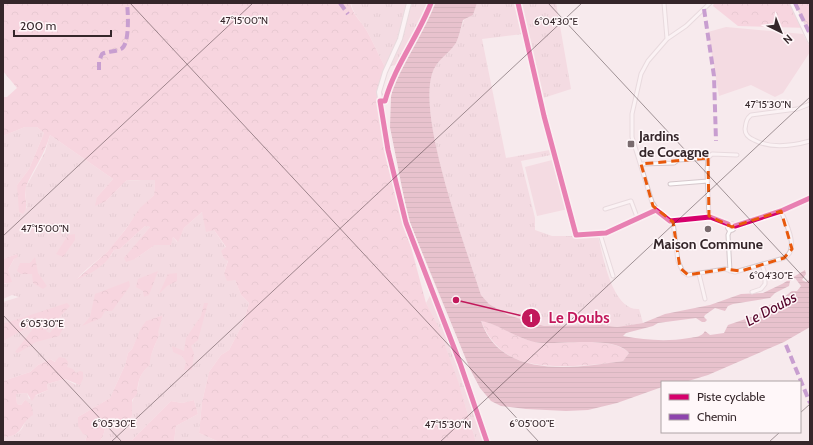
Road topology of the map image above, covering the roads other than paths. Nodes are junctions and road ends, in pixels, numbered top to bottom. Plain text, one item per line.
1 (409, 3) edge
2 (664, 3) edge
3 (710, 3) edge
4 (792, 3) edge
5 (667, 39) junction
6 (810, 41) edge
7 (810, 104) edge
8 (810, 141) edge
9 (738, 155) dead end
10 (708, 158) junction
11 (641, 164) junction
12 (708, 181) junction
13 (670, 184) dead end
14 (810, 198) edge
15 (605, 209) dead end
16 (656, 210) junction
17 (781, 211) junction
18 (637, 217) junction
19 (709, 217) junction
20 (673, 222) junction
21 (728, 224) junction
22 (734, 226) junction
23 (730, 230) junction
24 (600, 234) junction
25 (576, 235) dead end
26 (762, 265) junction
27 (730, 272) junction
28 (699, 274) junction
29 (613, 276) dead end
30 (752, 292) dead end
31 (705, 299) dead end
32 (487, 442) edge

1 - 32 street
2 - 5 street
3 - 5 street
4 - 6 street
5 - 11 street
7 - 8 street
9 - 10 street
10 - 11 street
10 - 12 street
11 - 16 street
12 - 13 street
12 - 19 street
14 - 17 street
15 - 18 street
16 - 18 street
16 - 20 street
17 - 22 street
17 - 26 street
18 - 24 street
19 - 20 street
19 - 21 street
20 - 28 street
21 - 22 street
21 - 23 street
22 - 23 street
23 - 27 street
24 - 25 street
24 - 29 street
26 - 27 street
26 - 30 street
27 - 28 street
28 - 31 street

